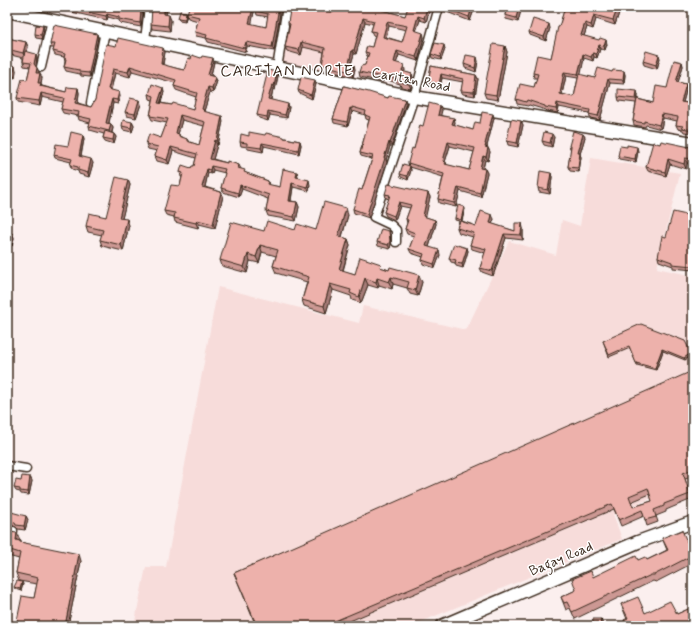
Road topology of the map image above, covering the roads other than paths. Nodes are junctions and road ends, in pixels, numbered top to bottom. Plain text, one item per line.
1 (149, 7) edge
2 (287, 7) edge
3 (439, 7) edge
4 (7, 11) edge
5 (52, 20) junction
6 (105, 31) junction
7 (145, 40) junction
8 (41, 67) dead end
9 (277, 68) junction
10 (414, 97) junction
11 (91, 103) edge
12 (693, 143) edge
13 (396, 242) dead end
14 (7, 466) edge
15 (26, 469) dead end
16 (693, 522) edge
17 (442, 626) edge

1 - 7 street
2 - 9 street
3 - 10 street
4 - 5 main road, Caritan Road
5 - 6 main road, Caritan Road
5 - 8 street
6 - 7 main road, Caritan Road
6 - 11 street
7 - 9 main road, Caritan Road
9 - 10 main road, Caritan Road
10 - 12 main road, Caritan Road
10 - 13 street
14 - 15 street
16 - 17 main road, Bagay Road

